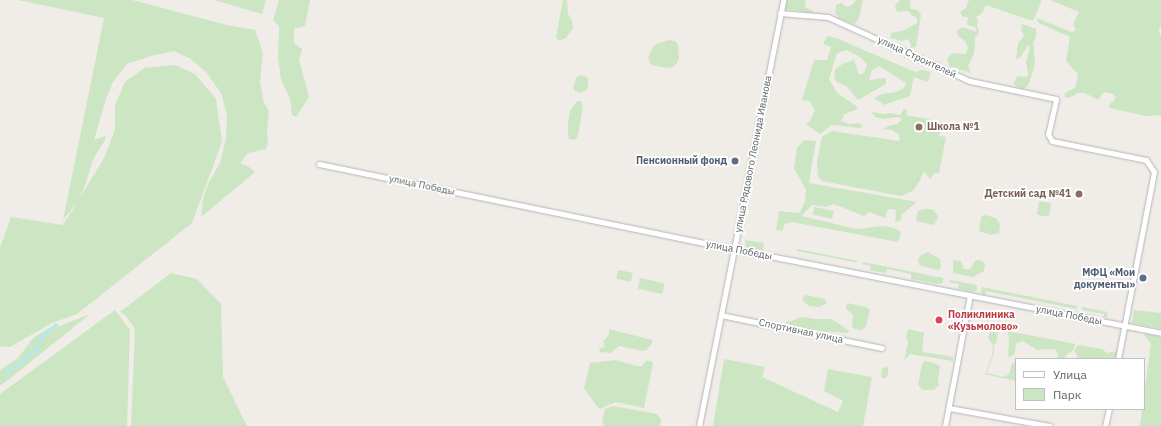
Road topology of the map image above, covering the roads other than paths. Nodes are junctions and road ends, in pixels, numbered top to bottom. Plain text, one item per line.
1 (783, 0) edge
2 (780, 13) junction
3 (319, 164) dead end
4 (734, 249) junction
5 (970, 295) junction
6 (721, 315) junction
7 (1125, 326) junction
8 (1161, 333) edge
9 (882, 348) dead end
10 (1118, 358) edge
11 (949, 408) junction
12 (1109, 410) edge
13 (699, 426) edge
14 (945, 426) edge
15 (1049, 426) edge
16 (1105, 426) edge

1 - 2 street, улица Рядового Леонида Иванова
2 - 4 street, улица Рядового Леонида Иванова
2 - 7 street, улица Строителей
3 - 4 street, улица Победы
4 - 5 street, улица Победы
4 - 6 street, улица Рядового Леонида Иванова
5 - 7 street, улица Победы
5 - 11 street
6 - 9 street, Спортивная улица
6 - 13 street, улица Рядового Леонида Иванова
7 - 8 street, улица Победы
7 - 10 street
11 - 14 street
11 - 15 street
12 - 16 street

